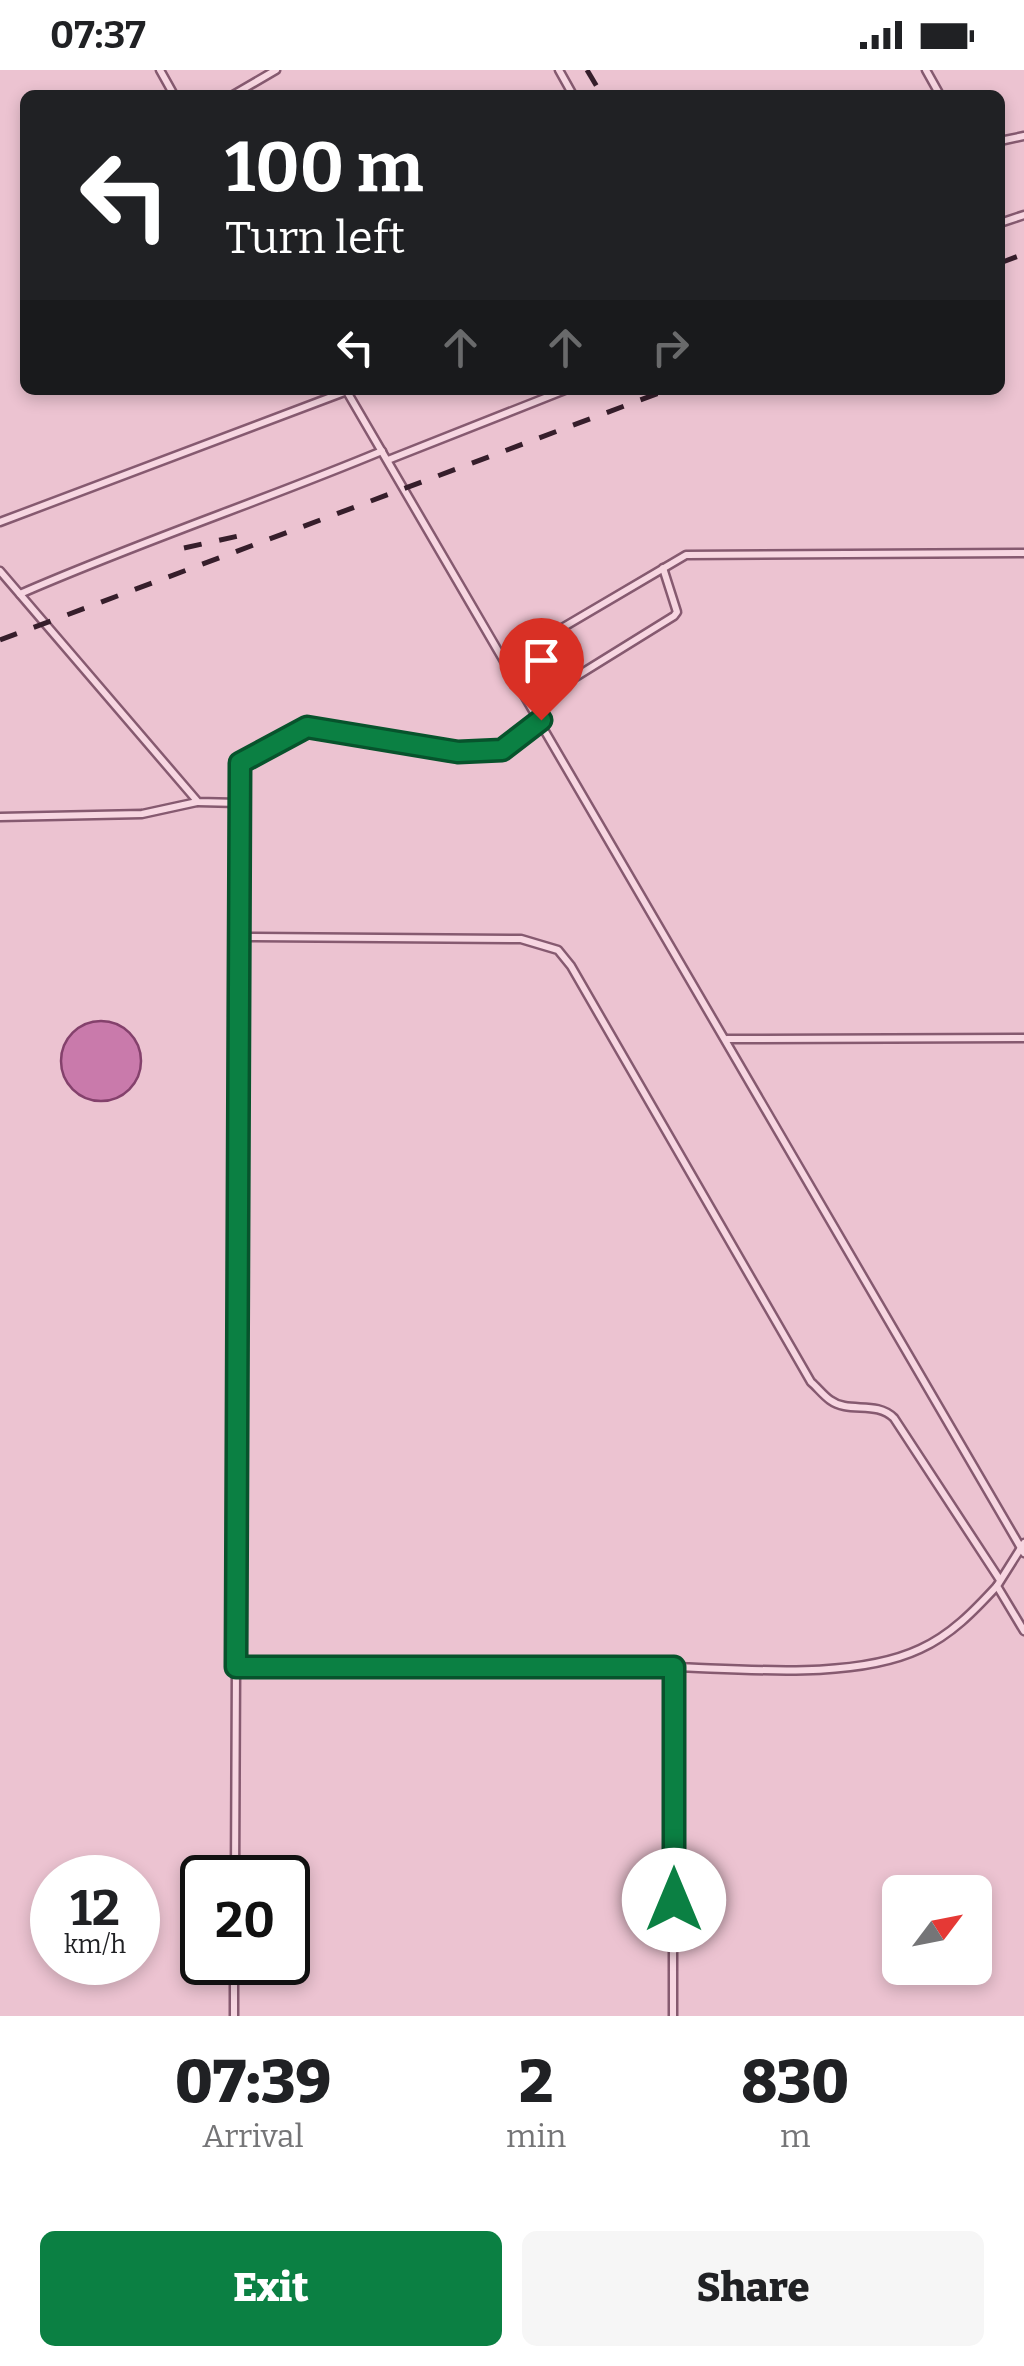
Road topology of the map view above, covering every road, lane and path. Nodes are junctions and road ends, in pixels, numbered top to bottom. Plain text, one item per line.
1 (276, 70) edge
2 (242, 90) edge
3 (336, 395) edge
4 (349, 395) edge
5 (552, 395) edge
6 (382, 450) junction
7 (388, 460) junction
8 (0, 522) edge
9 (1024, 552) edge
10 (663, 568) junction
11 (0, 571) edge
12 (20, 594) junction
13 (506, 661) junction
14 (532, 704) junction
15 (541, 720) junction
16 (198, 802) junction
17 (240, 803) junction
18 (0, 817) edge
19 (239, 938) junction
20 (726, 1038) junction
21 (1024, 1038) edge
22 (1023, 1548) edge
23 (998, 1583) junction
24 (1024, 1632) edge
25 (236, 1667) junction
26 (674, 1667) junction
27 (235, 1855) edge
28 (234, 1985) edge
29 (234, 2016) edge
30 (674, 2016) edge

1 - 2 lane
3 - 8 lane
4 - 6 lane
5 - 7 lane
6 - 7 lane
6 - 12 lane
7 - 13 lane
9 - 10 lane
10 - 13 lane
10 - 14 lane
11 - 12 lane
12 - 16 lane
13 - 14 lane
14 - 15 lane
15 - 17 lane
15 - 20 lane
16 - 17 lane
16 - 18 lane
17 - 19 lane
19 - 23 lane
19 - 25 lane
20 - 21 lane
20 - 22 lane
22 - 23 lane
23 - 24 lane
23 - 26 lane
25 - 26 lane
25 - 27 lane
26 - 30 lane
28 - 29 lane

